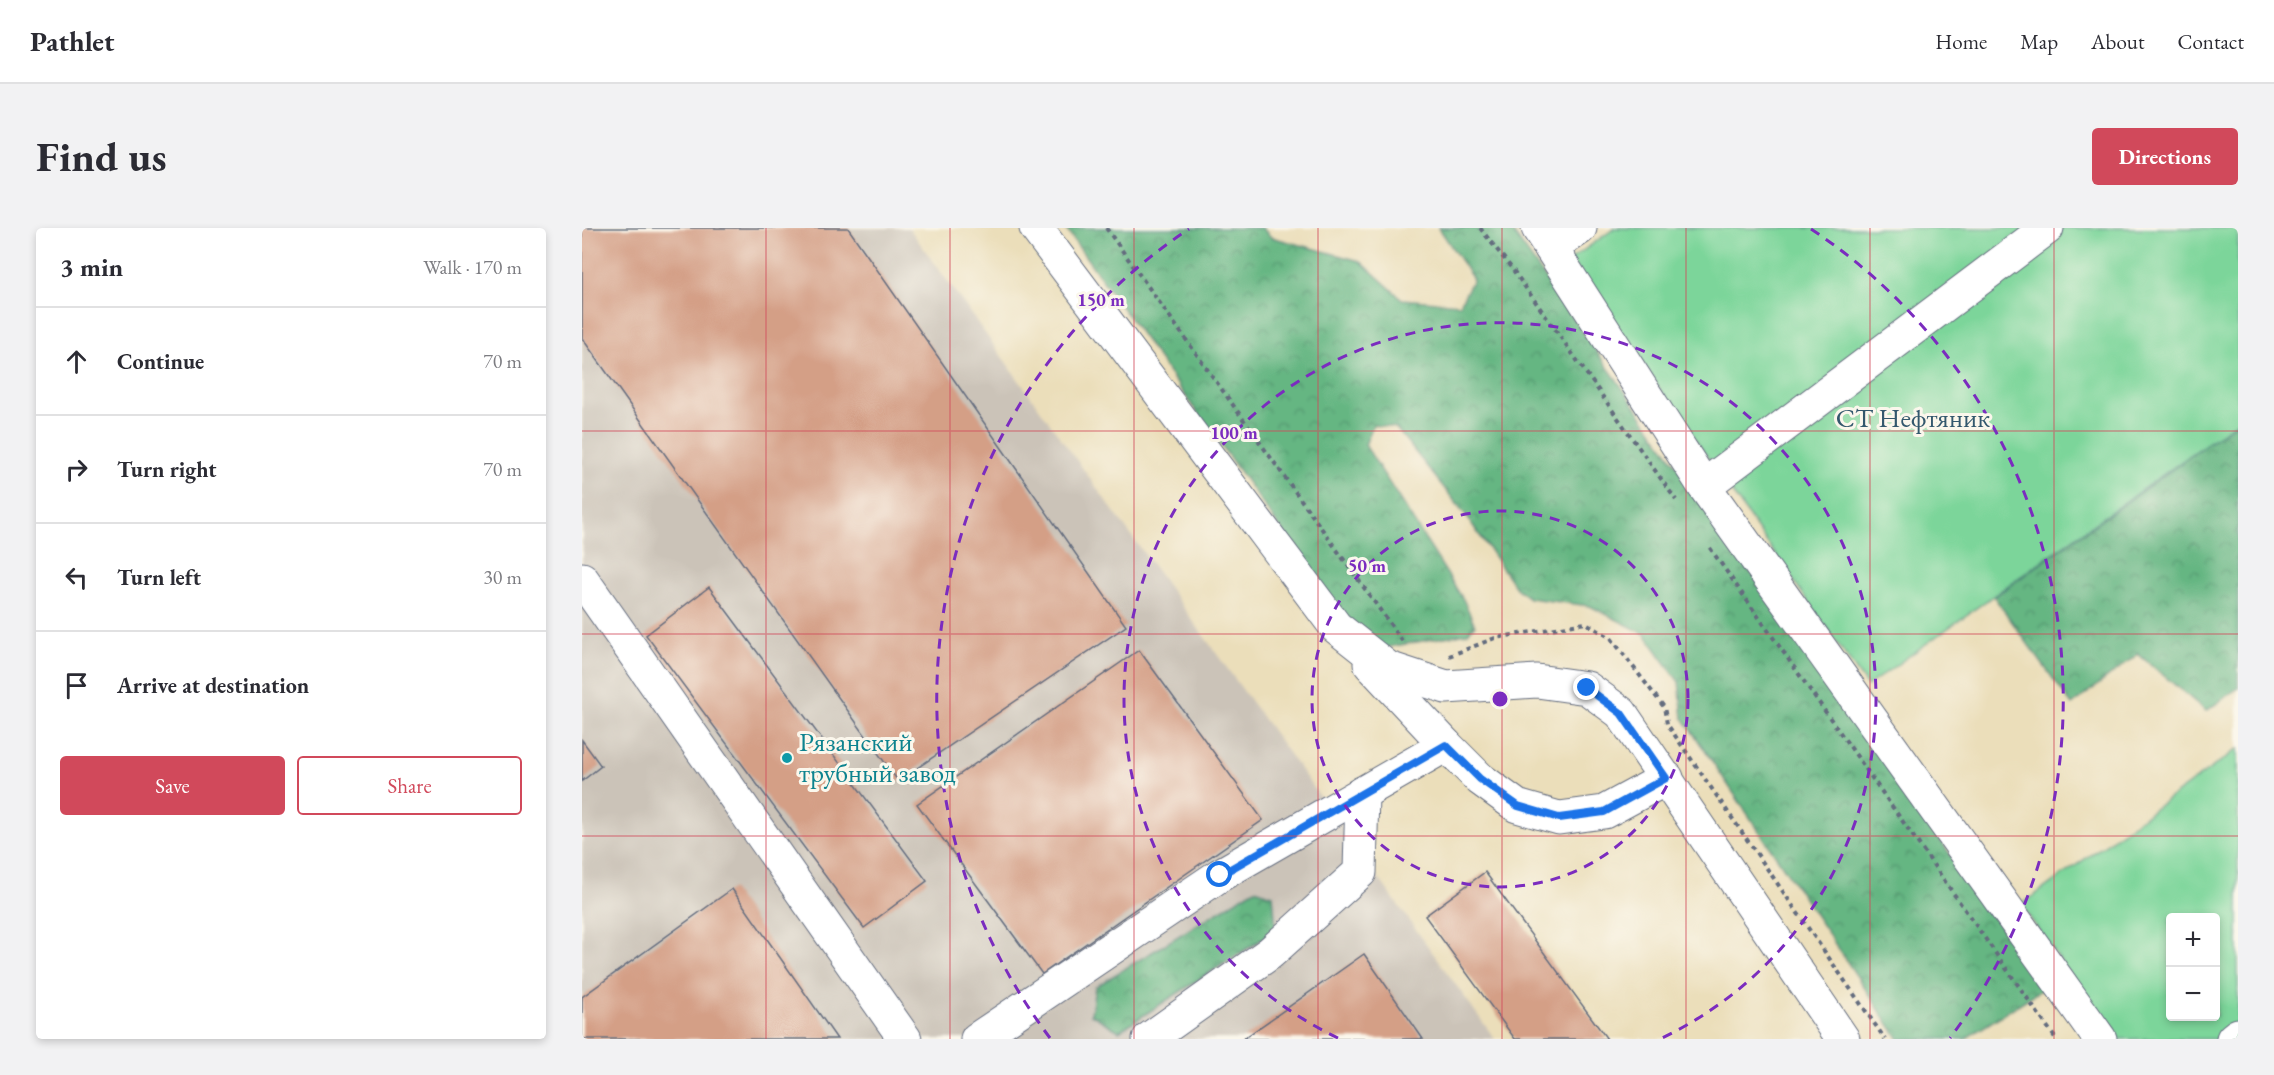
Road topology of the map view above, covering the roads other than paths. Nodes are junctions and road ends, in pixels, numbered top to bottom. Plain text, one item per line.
1 (1036, 228) edge
2 (1580, 228) edge
3 (2047, 228) edge
4 (1545, 238) edge
5 (1691, 495) junction
6 (582, 579) edge
7 (1336, 627) junction
8 (1446, 745) junction
9 (1666, 778) junction
10 (1362, 794) junction
11 (2238, 1035) edge
12 (905, 1039) edge
13 (977, 1039) edge
14 (1149, 1039) edge
15 (1843, 1039) edge
16 (2100, 1039) edge
17 (2233, 1039) edge

1 - 7 street
2 - 4 street
3 - 5 street
4 - 5 street
5 - 16 street
6 - 12 street
7 - 8 street
7 - 9 street
8 - 9 street
8 - 10 street
9 - 15 street
10 - 13 street
10 - 14 street
11 - 17 street

